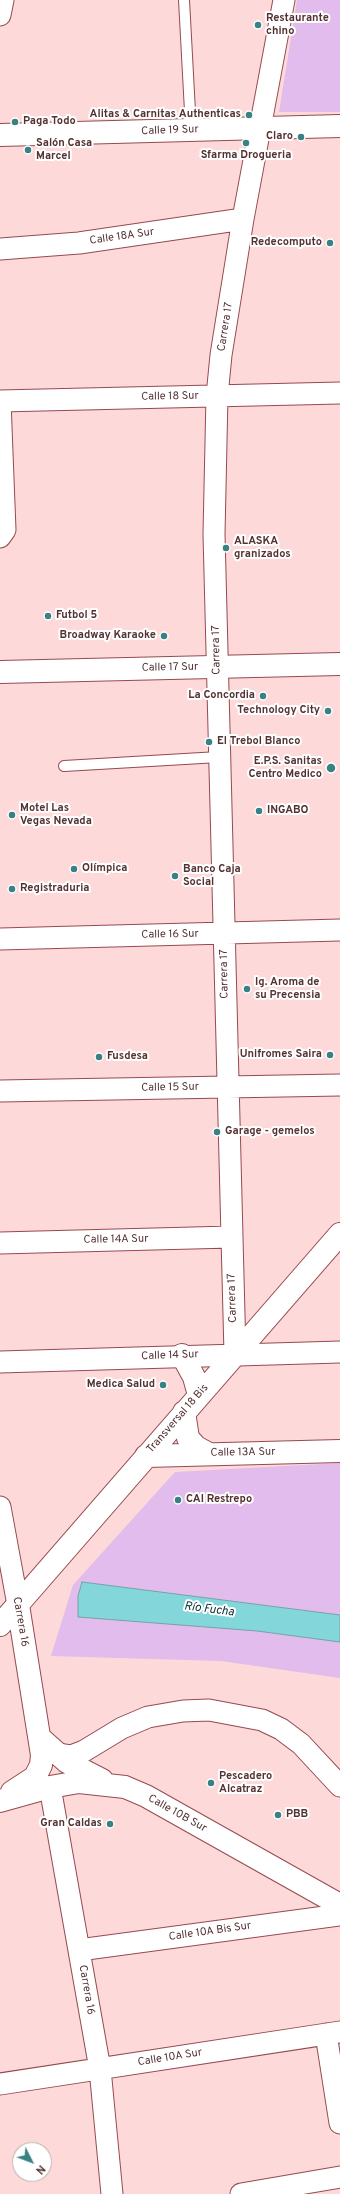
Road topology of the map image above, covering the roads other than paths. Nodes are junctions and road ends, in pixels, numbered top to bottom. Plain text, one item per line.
1 (3, 0) edge
2 (184, 0) edge
3 (284, 0) edge
4 (0, 15) edge
5 (340, 126) edge
6 (261, 128) junction
7 (191, 130) junction
8 (0, 135) edge
9 (243, 218) junction
10 (0, 249) edge
11 (340, 393) edge
12 (217, 396) junction
13 (0, 401) edge
14 (1, 536) edge
15 (340, 664) edge
16 (217, 667) junction
17 (0, 672) edge
18 (219, 757) junction
19 (64, 766) dead end
20 (340, 930) edge
21 (224, 933) junction
22 (0, 939) edge
23 (340, 1085) edge
24 (228, 1087) junction
25 (0, 1091) edge
26 (340, 1234) edge
27 (232, 1238) junction
28 (0, 1242) edge
29 (340, 1352) edge
30 (235, 1354) junction
31 (182, 1356) junction
32 (0, 1362) edge
33 (199, 1395) junction
34 (184, 1412) junction
35 (340, 1452) edge
36 (209, 1454) junction
37 (146, 1456) junction
38 (0, 1507) edge
39 (18, 1605) junction
40 (0, 1625) edge
41 (40, 1738) junction
42 (100, 1741) junction
43 (57, 1754) junction
44 (112, 1784) junction
45 (340, 1786) edge
46 (50, 1787) junction
47 (0, 1800) edge
48 (340, 1905) edge
49 (340, 1915) edge
50 (79, 1950) junction
51 (333, 2033) edge
52 (100, 2069) junction
53 (0, 2084) edge
54 (340, 2123) edge
55 (340, 2178) edge
56 (320, 2187) edge
57 (112, 2194) edge
58 (241, 2194) edge

1 - 4 street
2 - 7 lane
3 - 6 street, Carrera 17
5 - 6 main road, Calle 19 Sur
6 - 7 main road, Calle 19 Sur
6 - 9 street, Carrera 17
7 - 8 main road, Calle 19 Sur
9 - 10 street, Calle 18A Sur
9 - 12 street, Carrera 17
11 - 12 street, Calle 18 Sur
12 - 13 street, Calle 18 Sur
12 - 16 street, Carrera 17
13 - 14 street
15 - 16 main road, Calle 17 Sur
16 - 17 main road, Calle 17 Sur
16 - 18 street, Carrera 17
18 - 19 lane
18 - 21 street, Carrera 17
20 - 21 street, Calle 16 Sur
21 - 22 street, Calle 16 Sur
21 - 24 street, Carrera 17
23 - 24 street, Calle 15 Sur
24 - 25 street, Calle 15 Sur
24 - 27 street, Carrera 17
26 - 30 main road, Transversal 18 Bis
27 - 28 street, Calle 14A Sur
27 - 30 street, Carrera 17
29 - 30 street, Calle 14 Sur
30 - 31 street, Calle 14 Sur
30 - 33 main road, Transversal 18 Bis
31 - 32 street, Calle 14 Sur
31 - 33 main road
33 - 34 main road, Transversal 18 Bis
34 - 36 main road
34 - 37 main road, Transversal 18 Bis
35 - 36 main road, Calle 13A Sur
36 - 37 main road, Calle 13A Sur
37 - 39 main road, Transversal 18 Bis
38 - 39 street, Carrera 16
39 - 40 main road, Transversal 18 Bis
39 - 41 main road, Carrera 16
41 - 43 main road
41 - 47 main road, Carrera 16
42 - 43 street
42 - 44 street
42 - 45 street
43 - 44 main road
44 - 46 main road, Calle 10B Sur
44 - 48 main road, Calle 10B Sur
46 - 47 main road, Calle 10B Sur
46 - 50 street, Carrera 16
49 - 50 street, Calle 10A Bis Sur
50 - 52 street, Carrera 16
51 - 52 street, Calle 10A Sur
51 - 54 street
52 - 53 street, Calle 10A Sur
52 - 57 street, Carrera 16
55 - 56 street
56 - 58 street

